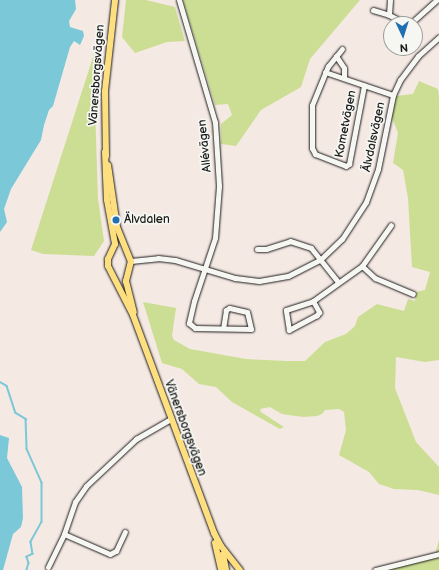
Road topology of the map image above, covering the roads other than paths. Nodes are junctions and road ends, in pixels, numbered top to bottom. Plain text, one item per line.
1 (115, 0) edge
2 (179, 0) edge
3 (390, 0) edge
4 (437, 3) edge
5 (373, 10) dead end
6 (389, 15) joint
7 (419, 16) edge
8 (439, 37) edge
9 (342, 49) dead end
10 (336, 56) junction
11 (326, 72) junction
12 (344, 78) junction
13 (364, 85) junction
14 (393, 95) junction
15 (105, 152) junction
16 (391, 225) dead end
17 (257, 249) dead end
18 (110, 254) junction
19 (127, 254) junction
20 (321, 259) junction
21 (130, 261) junction
22 (362, 266) junction
23 (204, 268) junction
24 (127, 271) junction
25 (113, 273) junction
26 (338, 282) junction
27 (413, 294) dead end
28 (313, 301) junction
29 (133, 315) junction
30 (223, 328) junction
31 (170, 419) junction
32 (125, 532) dead end
33 (214, 533) junction
34 (64, 534) junction
35 (220, 546) junction
36 (439, 554) edge
37 (48, 567) dead end
38 (221, 570) edge
39 (226, 570) edge
40 (240, 570) edge
41 (375, 570) edge

1 - 15 main road, Vänersborgsvägen
2 - 23 street, Allévägen
3 - 6 street
4 - 7 street
5 - 6 street
8 - 14 street, Älvdalsvägen
9 - 10 street, Kometvägen
10 - 11 street, Kometvägen
10 - 12 street, Kometvägen
11 - 12 street, Kometvägen
11 - 13 street, Kometvägen
12 - 13 street, Kometvägen
13 - 14 street, Kometvägen
14 - 20 street, Älvdalsvägen
15 - 18 main road, Vänersborgsvägen
15 - 19 main road, Vänersborgsvägen
16 - 22 street
17 - 20 street
18 - 19 main road
18 - 25 main road, Vänersborgsvägen
19 - 21 main road, Vänersborgsvägen
20 - 23 street, Älvdalsvägen
20 - 26 street
21 - 23 street, Älvdalsvägen
21 - 24 main road, Vänersborgsvägen
22 - 26 street
22 - 27 street
23 - 30 street, Allévägen
24 - 25 main road
24 - 29 main road, Vänersborgsvägen
25 - 29 main road, Vänersborgsvägen
26 - 28 street
28 - 28 street
29 - 31 main road, Vänersborgsvägen
30 - 30 street
31 - 33 main road, Vänersborgsvägen
31 - 34 street
32 - 34 street
33 - 35 main road, Vänersborgsvägen
33 - 38 main road
34 - 37 street
35 - 39 main road, Vänersborgsvägen
35 - 40 main road, Vänersborgsvägen
36 - 41 street

